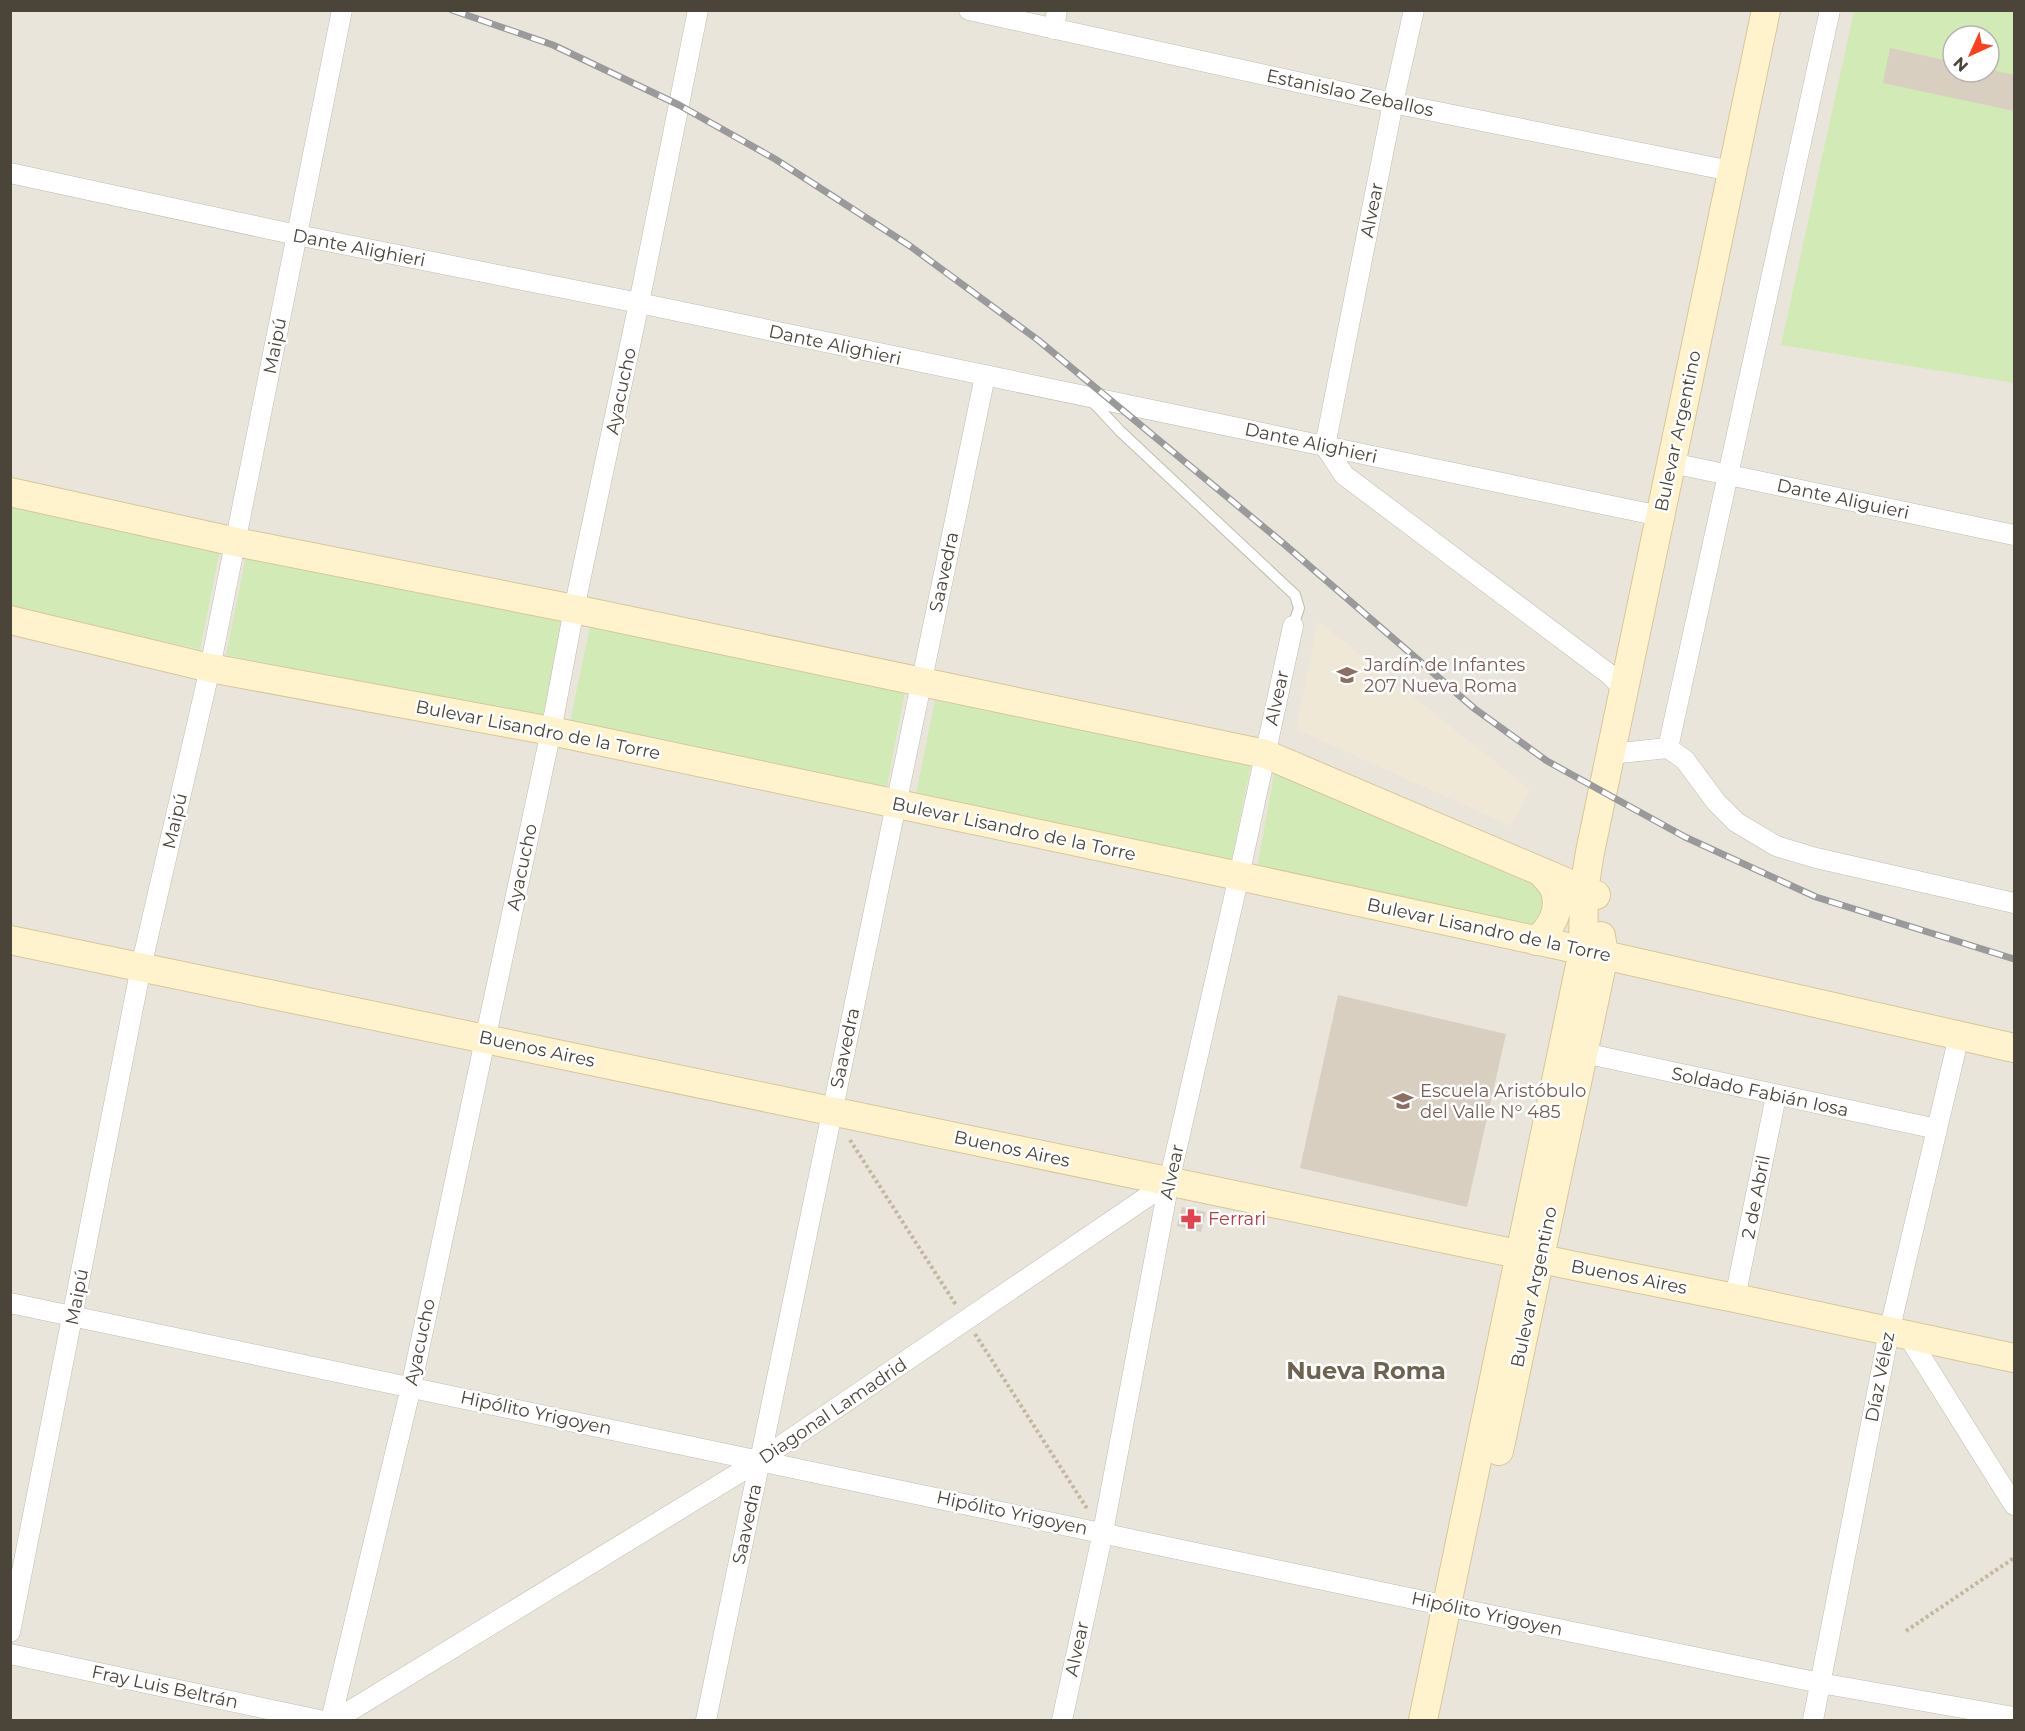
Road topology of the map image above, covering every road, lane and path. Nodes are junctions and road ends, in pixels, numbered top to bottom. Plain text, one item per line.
1 (342, 10) edge
2 (698, 10) edge
3 (1414, 10) edge
4 (1766, 10) edge
5 (1830, 10) edge
6 (976, 11) edge
7 (1056, 20) edge
8 (1393, 103) junction
9 (1731, 171) junction
10 (10, 173) edge
11 (297, 235) junction
12 (639, 303) junction
13 (985, 376) junction
14 (1089, 397) junction
15 (1325, 446) junction
16 (1672, 463) junction
17 (1728, 475) junction
18 (10, 492) edge
19 (1660, 516) junction
20 (2014, 535) edge
21 (236, 542) junction
22 (574, 609) junction
23 (10, 620) edge
24 (1293, 626) joint
25 (210, 668) junction
26 (921, 682) junction
27 (1624, 689) junction
28 (551, 731) junction
29 (1668, 748) junction
30 (1265, 754) junction
31 (1610, 754) junction
32 (896, 804) junction
33 (1541, 872) junction
34 (1239, 876) junction
35 (1590, 892) junction
36 (2014, 903) edge
37 (10, 940) edge
38 (1536, 941) junction
39 (1593, 953) junction
40 (141, 967) junction
41 (1959, 1036) junction
42 (484, 1038) junction
43 (2014, 1048) edge
44 (1584, 1053) junction
45 (1776, 1096) junction
46 (832, 1111) junction
47 (1937, 1129) junction
48 (1169, 1182) junction
49 (1530, 1257) junction
50 (1735, 1298) junction
51 (10, 1303) edge
52 (74, 1316) junction
53 (1899, 1334) junction
54 (2014, 1358) edge
55 (411, 1387) junction
56 (760, 1460) junction
57 (2014, 1505) edge
58 (1103, 1532) junction
59 (2014, 1558) edge
60 (1456, 1607) junction
61 (1906, 1630) dead end
62 (10, 1632) edge
63 (10, 1654) edge
64 (1820, 1683) junction
65 (2014, 1717) edge
66 (319, 1720) edge
67 (333, 1720) edge
68 (706, 1720) edge
69 (1062, 1720) edge
70 (1423, 1720) edge
71 (1442, 1720) edge
72 (1813, 1720) edge

1 - 11 street, Maipú
2 - 12 street, Ayacucho
3 - 8 street, Alvear
4 - 9 main road, Bulevar Argentino
5 - 17 street
6 - 7 street, Estanislao Zeballos
7 - 8 street, Estanislao Zeballos
8 - 9 street, Estanislao Zeballos
8 - 15 street, Alvear
9 - 16 main road, Bulevar Argentino
10 - 11 street, Dante Alighieri
11 - 12 street, Dante Alighieri
11 - 21 street, Maipú
12 - 13 street, Dante Alighieri
12 - 22 street, Ayacucho
13 - 14 street, Dante Alighieri
13 - 26 street, Saavedra
14 - 15 street, Dante Alighieri
14 - 24 lane
15 - 19 street, Dante Alighieri
15 - 27 street
16 - 17 street, Dante Aliguieri
16 - 19 main road, Bulevar Argentino
17 - 20 street, Dante Aliguieri
17 - 29 street
18 - 21 main road
19 - 27 main road, Bulevar Argentino
21 - 22 main road
21 - 25 street, Maipú
22 - 26 main road
22 - 28 street, Ayacucho
23 - 25 main road, Bulevar Lisandro de la Torre
24 - 30 street, Alvear
25 - 28 main road, Bulevar Lisandro de la Torre
25 - 40 street, Maipú
26 - 30 main road
26 - 32 street, Saavedra
27 - 31 main road, Bulevar Argentino
28 - 32 main road, Bulevar Lisandro de la Torre
28 - 42 street, Ayacucho
29 - 31 street
29 - 36 street
30 - 33 main road
30 - 34 street, Alvear
31 - 35 main road, Bulevar Argentino
32 - 34 main road, Bulevar Lisandro de la Torre
32 - 46 street, Saavedra
33 - 35 main road
33 - 38 main road
34 - 38 main road, Bulevar Lisandro de la Torre
34 - 48 street, Alvear
35 - 39 main road, Bulevar Argentino
37 - 40 main road, Buenos Aires
38 - 39 main road, Bulevar Lisandro de la Torre
39 - 41 main road, Bulevar Lisandro de la Torre
39 - 44 main road, Bulevar Argentino
39 - 49 main road, Bulevar Argentino
40 - 42 main road, Buenos Aires
40 - 52 street, Maipú
41 - 43 main road, Bulevar Lisandro de la Torre
41 - 47 street, Díaz Vélez
42 - 46 main road, Buenos Aires
42 - 55 street, Ayacucho
44 - 45 street, Soldado Fabián Iosa
44 - 49 main road, Bulevar Argentino
45 - 47 street, Soldado Fabián Iosa
45 - 50 street, 2 de Abril
46 - 48 main road, Buenos Aires
46 - 56 street, Saavedra
47 - 53 street, Díaz Vélez
48 - 49 main road, Buenos Aires
48 - 56 street, Diagonal Lamadrid
48 - 58 street, Alvear
49 - 50 main road, Buenos Aires
49 - 60 main road, Bulevar Argentino
50 - 53 main road, Buenos Aires
51 - 52 street, Hipólito Yrigoyen
52 - 55 street, Hipólito Yrigoyen
52 - 62 street, Maipú
53 - 54 main road, Buenos Aires
53 - 57 street
53 - 64 street, Díaz Vélez
55 - 56 street, Hipólito Yrigoyen
55 - 67 street, Ayacucho
56 - 58 street, Hipólito Yrigoyen
56 - 67 street, Diagonal Lamadrid
56 - 68 street, Saavedra
58 - 60 street, Hipólito Yrigoyen
58 - 69 street, Alvear
59 - 61 path
60 - 64 street, Hipólito Yrigoyen
60 - 70 main road, Bulevar Argentino
60 - 71 main road, Bulevar Argentino
63 - 66 street, Fray Luis Beltrán
64 - 65 street, Hipólito Yrigoyen
64 - 72 street, Díaz Vélez

